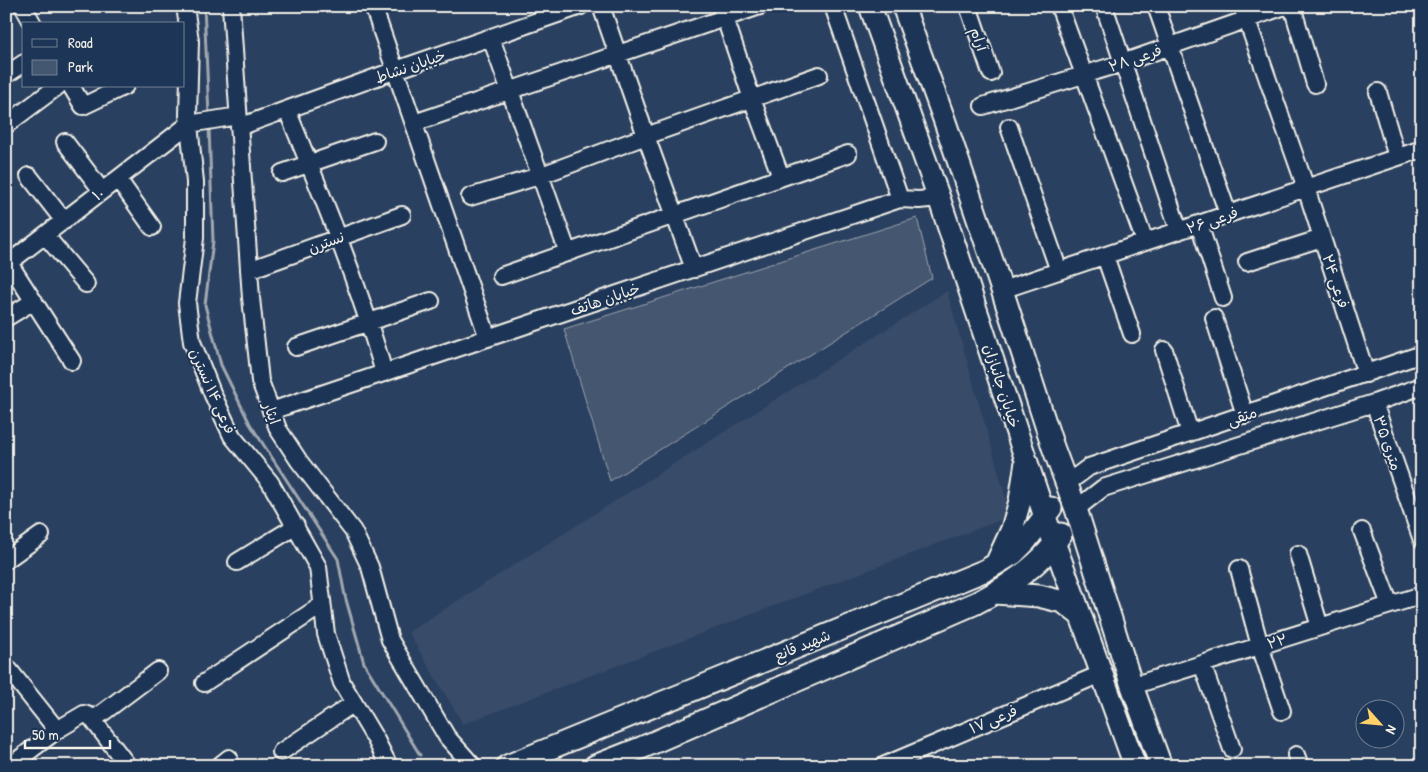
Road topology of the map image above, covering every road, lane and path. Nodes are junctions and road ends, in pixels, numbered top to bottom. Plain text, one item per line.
1 (186, 6) edge
2 (231, 6) edge
3 (373, 6) edge
4 (581, 6) edge
5 (601, 6) edge
6 (760, 6) edge
7 (833, 6) edge
8 (870, 6) edge
9 (903, 6) edge
10 (968, 6) edge
11 (1059, 6) edge
12 (1104, 6) edge
13 (1156, 6) edge
14 (1285, 6) edge
15 (1292, 6) edge
16 (723, 12) edge
17 (1244, 13) edge
18 (491, 38) junction
19 (1170, 46) junction
20 (618, 54) junction
21 (187, 58) edge
22 (1122, 63) junction
23 (22, 65) edge
24 (396, 70) junction
25 (991, 73) dead end
26 (819, 75) dead end
27 (1084, 75) junction
28 (6, 76) edge
29 (1315, 84) dead end
30 (55, 88) edge
31 (72, 88) edge
32 (121, 88) edge
33 (509, 91) junction
34 (1378, 92) dead end
35 (752, 99) junction
36 (983, 106) dead end
37 (287, 110) junction
38 (239, 121) junction
39 (414, 123) junction
40 (194, 124) junction
41 (6, 125) edge
42 (1009, 127) dead end
43 (646, 136) junction
44 (375, 141) dead end
45 (65, 142) dead end
46 (1422, 149) edge
47 (848, 154) dead end
48 (1397, 157) junction
49 (309, 163) junction
50 (282, 172) dead end
51 (30, 176) dead end
52 (539, 176) junction
53 (781, 178) junction
54 (118, 179) junction
55 (1306, 188) junction
56 (102, 191) junction
57 (470, 198) dead end
58 (940, 198) junction
59 (900, 199) junction
60 (1228, 214) junction
61 (402, 215) dead end
62 (675, 215) junction
63 (64, 221) junction
64 (1199, 224) junction
65 (152, 227) dead end
66 (1178, 231) junction
67 (45, 236) junction
68 (337, 238) junction
69 (1322, 238) junction
70 (1145, 242) junction
71 (568, 253) junction
72 (1105, 256) junction
73 (1247, 262) dead end
74 (8, 264) edge
75 (694, 269) junction
76 (249, 270) junction
77 (1059, 271) junction
78 (501, 276) dead end
79 (86, 284) dead end
80 (1002, 290) junction
81 (1223, 298) dead end
82 (431, 300) dead end
83 (34, 301) junction
84 (6, 318) edge
85 (1214, 318) dead end
86 (370, 323) junction
87 (1132, 334) dead end
88 (488, 338) junction
89 (296, 347) dead end
90 (1164, 350) dead end
91 (1422, 354) edge
92 (72, 361) dead end
93 (384, 373) junction
94 (1366, 374) junction
95 (1422, 386) edge
96 (1374, 403) junction
97 (272, 411) junction
98 (1245, 415) junction
99 (1190, 433) junction
100 (1026, 460) junction
101 (1066, 484) junction
102 (1076, 510) junction
103 (1045, 516) junction
104 (1419, 522) edge
105 (296, 526) junction
106 (1362, 531) dead end
107 (41, 535) dead end
108 (1422, 540) edge
109 (1055, 544) junction
110 (1298, 554) dead end
111 (6, 560) edge
112 (237, 562) dead end
113 (996, 564) junction
114 (1239, 570) dead end
115 (995, 593) junction
116 (1422, 595) edge
117 (322, 605) junction
118 (1390, 605) junction
119 (1081, 616) junction
120 (1320, 627) junction
121 (1116, 636) junction
122 (1092, 644) junction
123 (1260, 646) junction
124 (1202, 664) junction
125 (6, 666) edge
126 (158, 671) dead end
127 (1102, 673) junction
128 (204, 683) dead end
129 (1132, 686) junction
130 (354, 703) junction
131 (1282, 711) dead end
132 (87, 718) junction
133 (57, 730) junction
134 (1232, 749) dead end
135 (281, 752) dead end
136 (623, 762) edge
137 (10, 766) edge
138 (128, 766) edge
139 (389, 766) edge
140 (473, 766) edge
141 (507, 766) edge
142 (595, 766) edge
143 (883, 766) edge
144 (1135, 766) edge
145 (1161, 766) edge

1 - 21 street, فرعی ۱۴ نسترن
2 - 38 street, ایثار
3 - 24 street
4 - 18 street, خیابان نشاط
5 - 20 street
6 - 16 street
7 - 59 street
8 - 58 main road, خیابان جانبازان
9 - 80 main road, خیابان جانبازان
10 - 25 street, آرام
11 - 27 street
12 - 22 street
13 - 19 street
14 - 17 street, فرعی ۲۸
15 - 29 street
16 - 20 street
16 - 35 street
17 - 19 street, فرعی ۲۸
17 - 55 street, فرعی ۲۴
18 - 24 street, خیابان نشاط
18 - 33 street
19 - 22 street, فرعی ۲۸
19 - 60 street
20 - 33 street
20 - 43 street
21 - 40 street, فرعی ۱۴ نسترن
22 - 27 street, فرعی ۲۸
22 - 66 street
23 - 28 street
24 - 37 street, خیابان نشاط
24 - 39 street
26 - 35 street
27 - 36 street, فرعی ۲۸
27 - 70 street
30 - 41 street
31 - 32 street
33 - 39 street
33 - 52 street
34 - 48 street
35 - 43 street
35 - 53 street
37 - 38 street, خیابان نشاط
37 - 49 street
38 - 40 street, خیابان نشاط
38 - 76 street, ایثار
39 - 88 street
40 - 54 street, ۱۰
40 - 105 street, فرعی ۱۴ نسترن
42 - 77 street
43 - 52 street
43 - 62 street
44 - 49 street
45 - 56 street
46 - 48 street, فرعی ۲۶
47 - 53 street
48 - 55 street, فرعی ۲۶
49 - 50 street
49 - 68 street
51 - 63 street
52 - 57 street
52 - 71 street
53 - 62 street
54 - 56 street, ۱۰
54 - 65 street
55 - 60 street, فرعی ۲۶
55 - 69 street, فرعی ۲۴
56 - 63 street, ۱۰
58 - 59 street, خیابان هاتف
58 - 100 main road, خیابان جانبازان
59 - 75 street, خیابان هاتف
60 - 64 street, فرعی ۲۶
61 - 68 street, نسترن
62 - 71 street
62 - 75 street
63 - 67 street, ۱۰
64 - 66 street, فرعی ۲۶
64 - 81 street
66 - 70 street, فرعی ۲۶
67 - 74 street, ۱۰
67 - 79 street
68 - 76 street, نسترن
68 - 86 street
69 - 73 street
69 - 94 street, فرعی ۲۴
70 - 72 street, فرعی ۲۶
71 - 78 street
72 - 77 street, فرعی ۲۶
72 - 87 street
74 - 83 street
75 - 88 street, خیابان هاتف
76 - 97 street, ایثار
77 - 80 street, فرعی ۲۶
80 - 101 main road, خیابان جانبازان
82 - 86 street
83 - 84 street
83 - 92 street
85 - 98 street
86 - 89 street
86 - 93 street
88 - 93 street, خیابان هاتف
90 - 99 street
91 - 94 street, متقی
93 - 97 street, خیابان هاتف
94 - 98 street, متقی
95 - 96 street, متقی
96 - 102 street, متقی
96 - 104 street, ۳۵ متری
97 - 140 street, ایثار
98 - 99 street, متقی
99 - 101 street, متقی
100 - 103 main road, خیابان جانبازان
100 - 113 main road
101 - 102 main road, خیابان جانبازان
101 - 103 main road, شهید قانع
102 - 109 main road, شهید قانع
102 - 121 main road, خیابان جانبازان
103 - 109 main road, خیابان جانبازان
103 - 113 main road, شهید قانع
104 - 108 street, ۳۵ متری
105 - 112 street
105 - 117 street, فرعی ۱۴ نسترن
106 - 118 street
107 - 111 street
109 - 115 main road, شهید قانع
109 - 119 main road, خیابان جانبازان
110 - 120 street
113 - 141 main road, شهید قانع
114 - 123 street
115 - 119 main road
115 - 136 main road, شهید قانع
116 - 118 street, ۲۲
117 - 128 street
117 - 130 street, فرعی ۱۴ نسترن
118 - 120 street, ۲۲
119 - 122 main road, خیابان جانبازان
120 - 123 street, ۲۲
121 - 122 main road
121 - 129 main road, خیابان جانبازان
122 - 127 main road, خیابان جانبازان
123 - 124 street, ۲۲
123 - 131 street
124 - 129 street, ۲۲
124 - 134 street
125 - 133 street
126 - 132 street
127 - 143 street, فرعی ۱۷
127 - 144 main road, خیابان جانبازان
129 - 145 main road, خیابان جانبازان
130 - 135 street
130 - 139 street, فرعی ۱۴ نسترن
132 - 133 street
132 - 138 street
133 - 137 street
136 - 142 main road, شهید قانع

